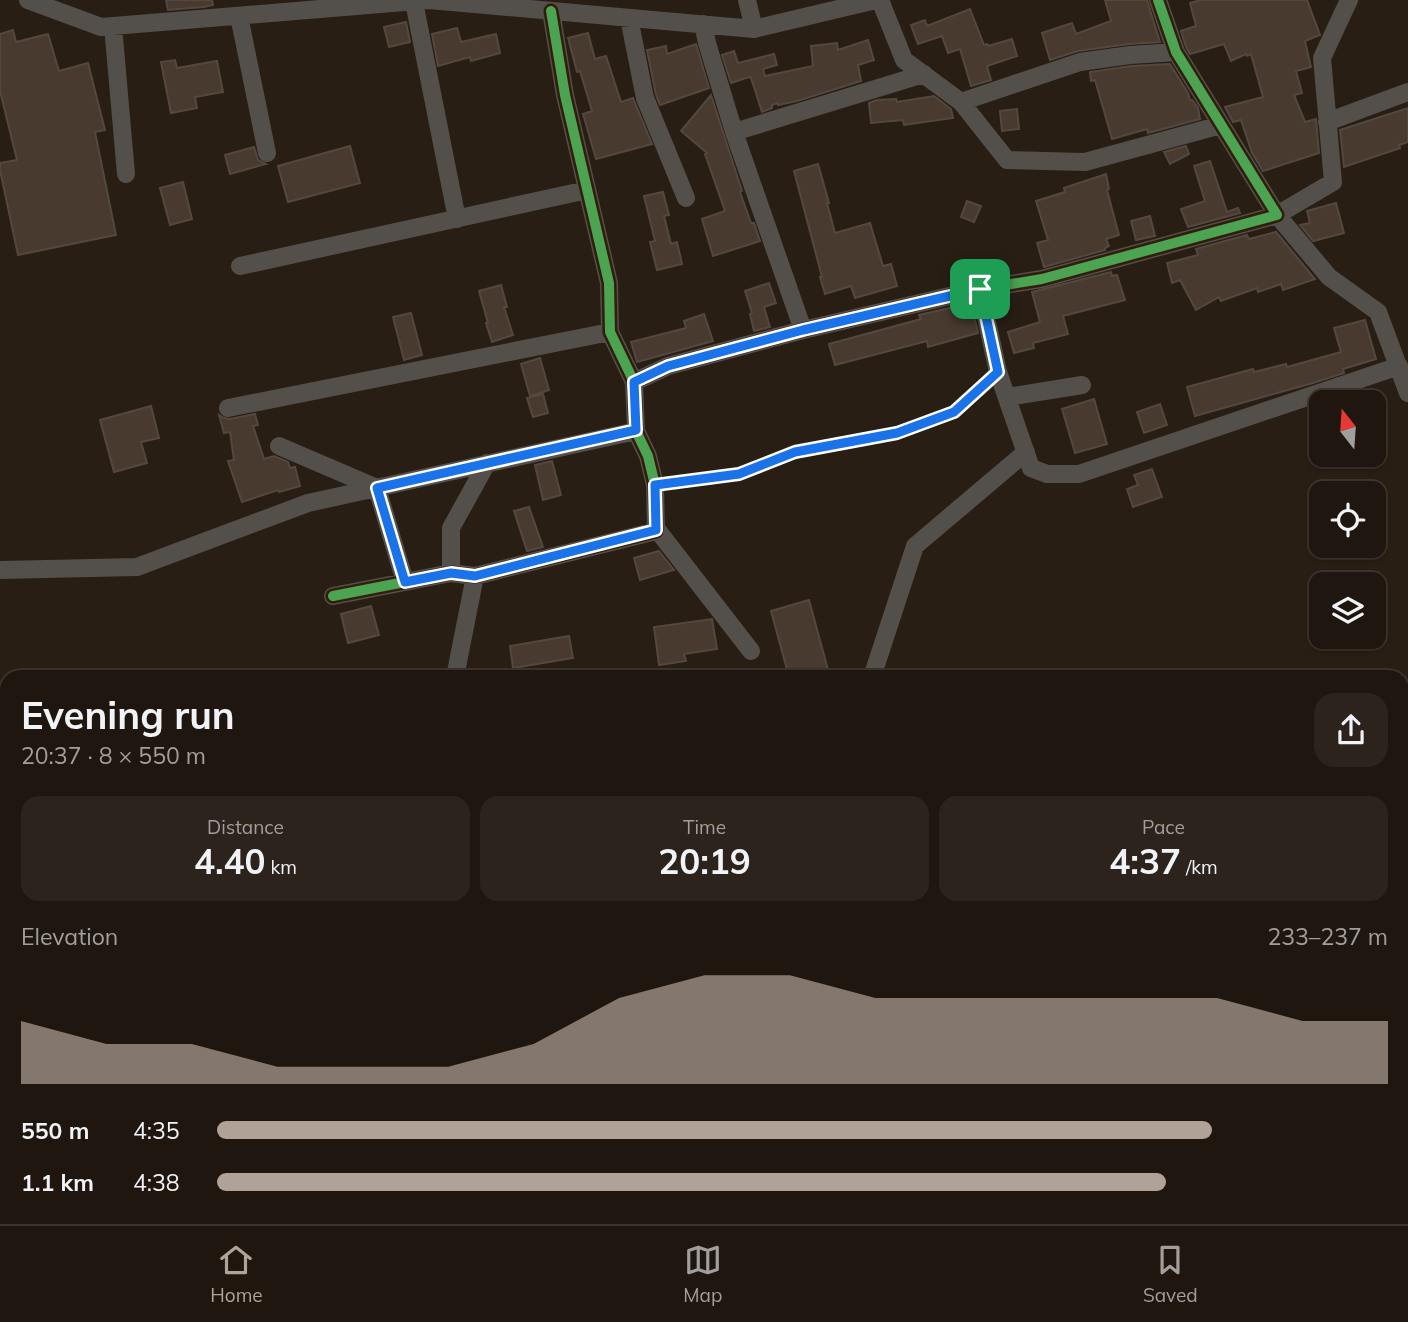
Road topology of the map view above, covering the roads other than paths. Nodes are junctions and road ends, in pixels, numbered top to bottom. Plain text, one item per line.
1 (28, 0) edge
2 (747, 0) edge
3 (878, 0) edge
4 (1158, 0) edge
5 (1349, 0) edge
6 (414, 2) edge
7 (551, 11) junction
8 (239, 16) junction
9 (629, 18) junction
10 (703, 24) junction
11 (113, 26) junction
12 (754, 29) junction
13 (1176, 52) junction
14 (924, 74) junction
15 (1408, 92) edge
16 (961, 102) junction
17 (1327, 122) junction
18 (1221, 125) junction
19 (734, 132) junction
20 (267, 153) dead end
21 (125, 174) dead end
22 (587, 190) junction
23 (686, 198) dead end
24 (1277, 215) junction
25 (457, 219) junction
26 (240, 266) dead end
27 (980, 289) junction
28 (803, 330) junction
29 (610, 332) junction
30 (1399, 366) junction
31 (634, 382) junction
32 (1082, 385) dead end
33 (1408, 393) edge
34 (1007, 397) junction
35 (228, 408) dead end
36 (636, 430) junction
37 (279, 446) dead end
38 (1026, 452) junction
39 (487, 463) junction
40 (377, 488) junction
41 (656, 527) junction
42 (0, 570) edge
43 (451, 573) junction
44 (475, 576) junction
45 (405, 582) junction
46 (333, 596) dead end
47 (751, 651) dead end
48 (456, 670) edge
49 (874, 670) edge

1 - 11 street
2 - 12 street
3 - 12 street
3 - 14 street
4 - 13 street
5 - 17 street
6 - 7 street
6 - 8 street
6 - 25 street
7 - 9 street
7 - 22 street
8 - 11 street
8 - 20 street
9 - 10 street
9 - 23 street
10 - 12 street
10 - 19 street
11 - 21 street
13 - 16 street
13 - 18 street
14 - 16 street
14 - 19 street
15 - 17 street
16 - 18 street
17 - 24 street
18 - 24 street
19 - 28 street
22 - 25 street
22 - 29 street
24 - 27 street
24 - 30 street
25 - 26 street
27 - 28 street
27 - 34 street
28 - 31 street
29 - 31 street
29 - 35 street
30 - 33 street
30 - 38 street
31 - 36 street
32 - 34 street
34 - 38 street
36 - 39 street
36 - 41 street
37 - 40 street
38 - 49 street
39 - 40 street
39 - 43 street
40 - 42 street
40 - 45 street
41 - 44 street
41 - 47 street
43 - 44 street
43 - 45 street
44 - 48 street
45 - 46 street

